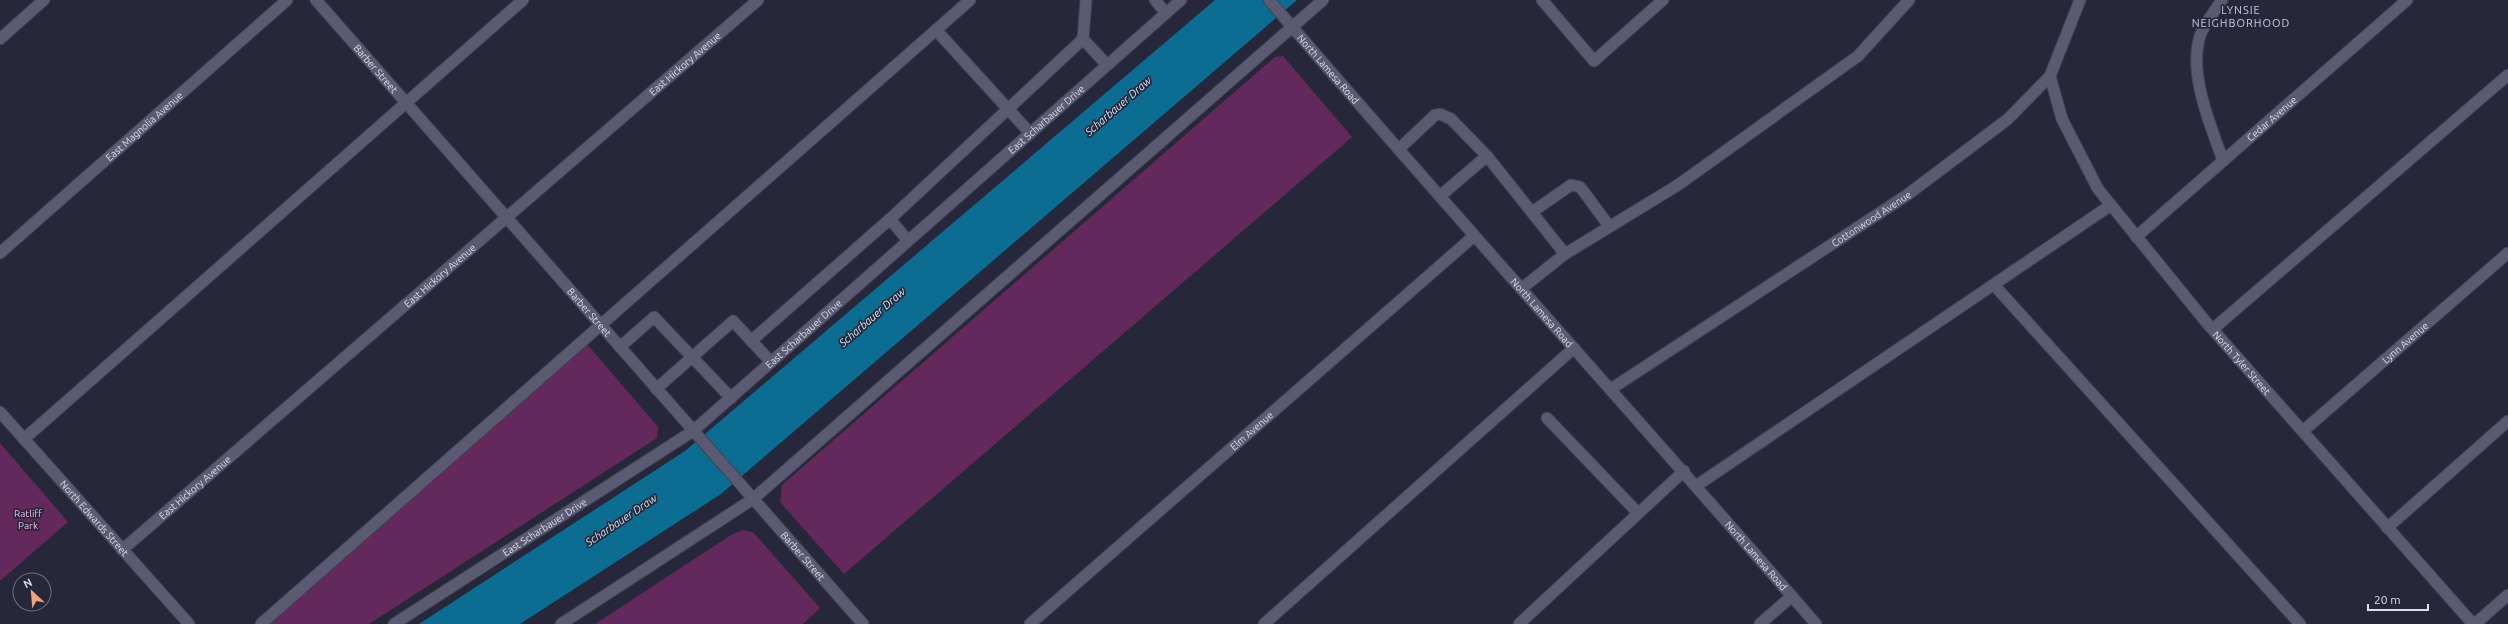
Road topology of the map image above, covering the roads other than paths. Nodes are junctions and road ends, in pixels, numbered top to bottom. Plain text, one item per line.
1 (44, 0) edge
2 (288, 0) edge
3 (316, 0) edge
4 (523, 0) edge
5 (758, 0) edge
6 (970, 0) edge
7 (1086, 0) edge
8 (1155, 0) edge
9 (1181, 0) edge
10 (1269, 0) edge
11 (1323, 0) edge
12 (1542, 0) edge
13 (1663, 0) edge
14 (1909, 0) edge
15 (2080, 0) edge
16 (2222, 0) edge
17 (2407, 0) edge
18 (1166, 13) junction
19 (1290, 25) junction
20 (936, 30) junction
21 (0, 39) edge
22 (1083, 39) junction
23 (1107, 65) junction
24 (2508, 75) edge
25 (2050, 76) junction
26 (408, 104) junction
27 (1008, 109) junction
28 (1030, 133) junction
29 (1399, 149) junction
30 (1487, 156) junction
31 (2223, 161) junction
32 (1440, 196) junction
33 (2111, 205) junction
34 (1532, 212) junction
35 (507, 216) junction
36 (890, 219) junction
37 (1609, 226) junction
38 (1474, 236) junction
39 (2136, 237) junction
40 (908, 241) junction
41 (0, 253) edge
42 (2508, 253) edge
43 (1565, 254) junction
44 (1994, 285) junction
45 (1521, 289) junction
46 (600, 324) junction
47 (2213, 329) junction
48 (751, 341) junction
49 (620, 347) junction
50 (1574, 348) junction
51 (693, 356) junction
52 (771, 362) junction
53 (656, 389) junction
54 (1610, 389) junction
55 (731, 398) junction
56 (0, 412) edge
57 (1547, 418) dead end
58 (2508, 421) edge
59 (693, 431) junction
60 (2302, 431) junction
61 (24, 439) junction
62 (1684, 471) junction
63 (1696, 486) junction
64 (753, 499) junction
65 (1638, 513) junction
66 (2387, 528) junction
67 (122, 550) junction
68 (1792, 596) junction
69 (2508, 596) edge
70 (189, 624) edge
71 (261, 624) edge
72 (394, 624) edge
73 (561, 624) edge
74 (863, 624) edge
75 (1030, 624) edge
76 (1264, 624) edge
77 (1519, 624) edge
78 (1760, 624) edge
79 (1816, 624) edge
80 (2300, 624) edge
81 (2474, 624) edge

1 - 21 street
2 - 41 street, East Magnolia Avenue
3 - 26 street, Barber Street
4 - 26 street
5 - 35 street, East Hickory Avenue
6 - 20 street
7 - 22 street
8 - 18 street
9 - 18 street, East Scharbauer Drive
10 - 19 street, North Lamesa Road
11 - 19 street
12 - 13 street
14 - 37 street
15 - 25 street, Cottonwood Avenue
16 - 31 street
17 - 31 street, Cedar Avenue
18 - 23 street, East Scharbauer Drive
19 - 29 street, North Lamesa Road
19 - 64 street
20 - 27 street
20 - 46 street
22 - 23 street
22 - 27 street
23 - 28 street, East Scharbauer Drive
24 - 47 street
25 - 33 street, North Tyler Street
25 - 54 street, Cottonwood Avenue
26 - 35 street, Barber Street
26 - 61 street
27 - 28 street
27 - 36 street
28 - 40 street, East Scharbauer Drive
29 - 30 street
29 - 32 street, North Lamesa Road
30 - 32 street
30 - 34 street
31 - 39 street, Cedar Avenue
32 - 38 street, North Lamesa Road
33 - 39 street, North Tyler Street
33 - 44 street
34 - 37 street
34 - 43 street
35 - 46 street, Barber Street
35 - 67 street, East Hickory Avenue
36 - 40 street
36 - 48 street
37 - 43 street
38 - 45 street, North Lamesa Road
38 - 75 street, Elm Avenue
39 - 47 street, North Tyler Street
40 - 52 street, East Scharbauer Drive
42 - 60 street, Lynn Avenue
43 - 45 street
44 - 63 street
44 - 80 street
45 - 50 street, North Lamesa Road
46 - 49 street, Barber Street
46 - 71 street
47 - 60 street, North Tyler Street
48 - 51 street
48 - 52 street
49 - 51 street
49 - 53 street, Barber Street
50 - 54 street, North Lamesa Road
50 - 76 street
51 - 53 street
51 - 55 street
52 - 55 street, East Scharbauer Drive
53 - 59 street, Barber Street
54 - 62 street, North Lamesa Road
55 - 59 street, East Scharbauer Drive
56 - 61 street, North Edwards Street
57 - 65 street
58 - 66 street
59 - 64 street, Barber Street
59 - 72 street, East Scharbauer Drive
60 - 66 street, North Tyler Street
61 - 67 street, North Edwards Street
62 - 63 street, North Lamesa Road
62 - 65 street
63 - 68 street, North Lamesa Road
64 - 73 street
64 - 74 street, Barber Street
65 - 77 street
66 - 81 street, North Tyler Street
67 - 70 street, North Edwards Street
68 - 78 street
68 - 79 street, North Lamesa Road
69 - 81 street

